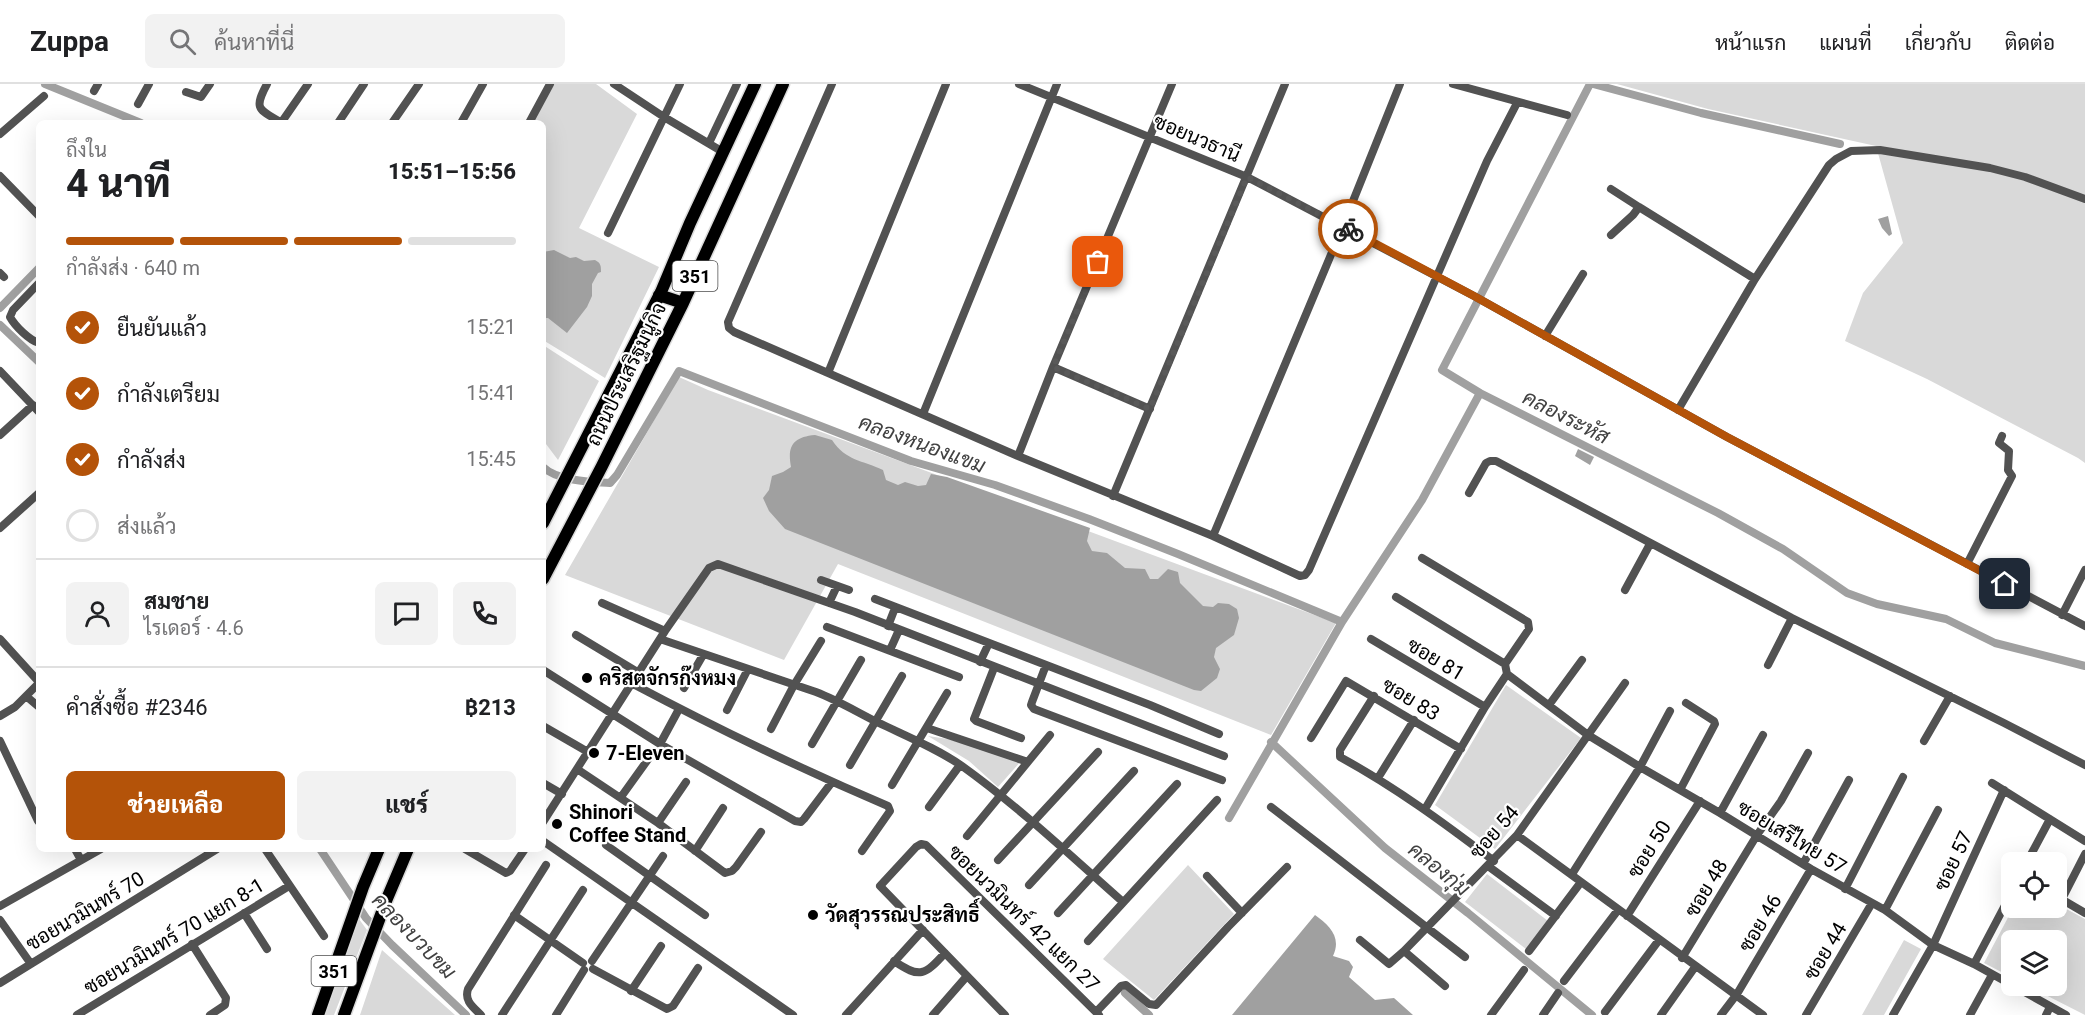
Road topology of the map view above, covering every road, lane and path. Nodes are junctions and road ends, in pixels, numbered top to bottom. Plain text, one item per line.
1 (149, 84) edge
2 (210, 84) edge
3 (267, 84) edge
4 (308, 84) edge
5 (364, 84) edge
6 (419, 84) edge
7 (483, 84) edge
8 (550, 84) edge
9 (614, 84) edge
10 (680, 84) edge
11 (737, 84) edge
12 (755, 84) edge
13 (783, 84) edge
14 (831, 84) edge
15 (946, 84) edge
16 (1019, 84) edge
17 (1058, 84) edge
18 (1172, 84) edge
19 (1285, 84) edge
20 (1400, 84) edge
21 (1453, 84) edge
22 (186, 92) dead end
23 (44, 96) dead end
24 (1052, 98) junction
25 (1517, 103) junction
26 (138, 104) dead end
27 (1567, 115) dead end
28 (664, 117) junction
29 (277, 120) edge
30 (284, 120) edge
31 (340, 120) edge
32 (394, 120) edge
33 (463, 120) edge
34 (531, 120) edge
35 (0, 134) edge
36 (1151, 136) junction
37 (709, 143) junction
38 (723, 152) junction
39 (0, 176) edge
40 (1247, 177) junction
41 (1611, 189) dead end
42 (2085, 199) edge
43 (1639, 207) junction
44 (36, 213) edge
45 (1343, 226) junction
46 (608, 233) dead end
47 (1611, 235) dead end
48 (1583, 274) dead end
49 (1435, 276) junction
50 (1755, 279) junction
51 (36, 286) edge
52 (659, 295) junction
53 (683, 303) junction
54 (1545, 336) junction
55 (36, 342) edge
56 (1053, 367) junction
57 (0, 370) edge
58 (828, 373) junction
59 (33, 405) junction
60 (36, 408) edge
61 (1150, 409) junction
62 (1678, 410) junction
63 (923, 414) junction
64 (0, 435) edge
65 (2002, 436) dead end
66 (1018, 456) junction
67 (1469, 492) dead end
68 (36, 496) edge
69 (1113, 496) junction
70 (546, 517) edge
71 (0, 528) edge
72 (1212, 536) junction
73 (1650, 544) junction
74 (1422, 558) dead end
75 (1967, 564) junction
76 (2085, 570) edge
77 (546, 573) edge
78 (821, 580) dead end
79 (837, 586) junction
80 (849, 590) dead end
81 (1625, 590) dead end
82 (1396, 597) dead end
83 (875, 599) dead end
84 (602, 603) dead end
85 (829, 603) junction
86 (895, 608) junction
87 (2062, 615) junction
88 (1792, 618) junction
89 (888, 626) junction
90 (2085, 626) edge
91 (827, 627) dead end
92 (899, 630) junction
93 (665, 631) junction
94 (576, 635) dead end
95 (0, 639) edge
96 (660, 639) junction
97 (1371, 639) dead end
98 (821, 641) dead end
99 (989, 643) junction
100 (890, 651) junction
101 (703, 654) junction
102 (861, 660) dead end
103 (1582, 660) dead end
104 (980, 662) junction
105 (1505, 664) junction
106 (1768, 665) dead end
107 (1046, 666) junction
108 (994, 668) junction
109 (748, 669) junction
110 (546, 672) edge
111 (639, 674) junction
112 (1507, 674) junction
113 (903, 676) dead end
114 (959, 677) dead end
115 (36, 679) edge
116 (1625, 683) dead end
117 (633, 684) junction
118 (794, 685) junction
119 (1038, 685) junction
120 (36, 686) edge
121 (684, 688) dead end
122 (947, 693) dead end
123 (27, 696) junction
124 (1374, 696) junction
125 (1950, 696) junction
126 (838, 701) junction
127 (1686, 703) dead end
128 (36, 704) edge
129 (1549, 705) junction
130 (1485, 707) junction
131 (679, 709) junction
132 (727, 710) dead end
133 (1670, 711) dead end
134 (612, 715) junction
135 (0, 716) edge
136 (1414, 720) junction
137 (876, 721) junction
138 (546, 728) edge
139 (927, 728) junction
140 (771, 729) dead end
141 (1050, 735) dead end
142 (1219, 735) dead end
143 (1588, 735) junction
144 (1763, 735) dead end
145 (1021, 738) dead end
146 (1311, 738) dead end
147 (0, 741) edge
148 (919, 741) junction
149 (1924, 741) dead end
150 (660, 744) junction
151 (812, 744) dead end
152 (1461, 749) junction
153 (588, 752) junction
154 (1098, 752) dead end
155 (1808, 753) dead end
156 (1224, 756) dead end
157 (649, 758) dead end
158 (1028, 762) junction
159 (850, 765) dead end
160 (960, 765) junction
161 (2085, 765) edge
162 (1640, 767) junction
163 (577, 769) junction
164 (1134, 771) dead end
165 (1903, 777) dead end
166 (1378, 778) junction
167 (1222, 780) dead end
168 (1849, 780) dead end
169 (686, 782) dead end
170 (832, 782) junction
171 (1992, 783) dead end
172 (892, 784) dead end
173 (1177, 784) dead end
174 (546, 785) edge
175 (1680, 790) junction
176 (2004, 790) junction
177 (562, 794) junction
178 (999, 795) junction
179 (621, 797) junction
180 (1217, 800) dead end
181 (1700, 801) junction
182 (929, 807) dead end
183 (1271, 807) dead end
184 (723, 808) dead end
185 (1425, 809) junction
186 (1938, 810) dead end
187 (1720, 813) junction
188 (36, 817) edge
189 (546, 818) edge
190 (2050, 819) junction
191 (658, 823) junction
192 (1033, 823) junction
193 (761, 832) dead end
194 (1516, 835) junction
195 (1757, 835) junction
196 (967, 836) dead end
197 (2085, 841) edge
198 (546, 843) edge
199 (606, 845) dead end
200 (1063, 849) junction
201 (695, 851) junction
202 (862, 851) dead end
203 (77, 852) edge
204 (96, 852) edge
205 (212, 852) edge
206 (267, 852) edge
207 (378, 852) edge
208 (407, 852) edge
209 (470, 852) edge
210 (523, 852) edge
211 (2032, 852) edge
212 (2085, 854) edge
213 (663, 856) dead end
214 (81, 860) junction
215 (998, 860) dead end
216 (1491, 863) junction
217 (1803, 864) junction
218 (546, 865) dead end
219 (1287, 867) dead end
220 (1811, 869) junction
221 (1572, 874) junction
222 (1093, 875) junction
223 (649, 876) junction
224 (1208, 876) dead end
225 (1581, 882) junction
226 (2067, 884) edge
227 (1029, 885) dead end
228 (288, 886) junction
229 (1845, 889) junction
230 (583, 890) dead end
231 (1124, 902) junction
232 (2067, 902) edge
233 (631, 903) junction
234 (1872, 903) junction
235 (0, 906) edge
236 (1618, 910) junction
237 (1885, 910) junction
238 (244, 913) junction
239 (1058, 913) dead end
240 (1242, 913) junction
241 (2001, 913) edge
242 (2085, 913) edge
243 (514, 915) junction
244 (705, 915) dead end
245 (1556, 916) junction
246 (1627, 916) junction
247 (0, 920) edge
248 (1427, 927) junction
249 (923, 930) junction
250 (324, 936) dead end
251 (549, 940) junction
252 (1360, 940) dead end
253 (1659, 940) junction
254 (1088, 941) dead end
255 (192, 944) junction
256 (1933, 945) junction
257 (661, 946) dead end
258 (267, 949) dead end
259 (1404, 951) junction
260 (1529, 951) dead end
261 (945, 953) junction
262 (1465, 957) dead end
263 (1682, 958) junction
264 (894, 962) junction
265 (31, 964) junction
266 (586, 964) junction
267 (1974, 964) junction
268 (1695, 967) junction
269 (698, 968) dead end
270 (1524, 970) dead end
271 (1992, 975) junction
272 (968, 976) junction
273 (1564, 981) dead end
274 (0, 983) edge
275 (1445, 986) dead end
276 (631, 991) junction
277 (1558, 993) dead end
278 (1737, 994) junction
279 (2050, 1007) junction
280 (1605, 1012) dead end
281 (1098, 1014) edge
282 (77, 1015) edge
283 (210, 1015) edge
284 (318, 1015) edge
285 (344, 1015) edge
286 (481, 1015) edge
287 (502, 1015) edge
288 (556, 1015) edge
289 (793, 1015) edge
290 (846, 1015) edge
291 (933, 1015) edge
292 (1005, 1015) edge
293 (1491, 1015) edge
294 (1543, 1015) edge
295 (1661, 1015) edge
296 (1721, 1015) edge
297 (1762, 1015) edge
298 (1806, 1015) edge
299 (1893, 1015) edge
300 (1970, 1015) edge
301 (2046, 1015) edge
302 (2067, 1015) edge

1 - 26 street
2 - 22 street
3 - 29 street
4 - 30 street
5 - 31 street
6 - 32 street
7 - 33 street
8 - 34 street
9 - 28 street
10 - 28 street
11 - 37 street
12 - 38 main road, ถนนประเสริฐมนูกิจ / 351
13 - 53 main road, ถนนประเสริฐมนูกิจ / 351
14 - 58 street
15 - 58 street
16 - 24 street, ซอยนวธานี
17 - 24 street
18 - 36 street
19 - 40 street
20 - 45 street
21 - 25 street
23 - 35 street
24 - 36 street, ซอยนวธานี
24 - 63 street
25 - 27 street
25 - 49 street
28 - 37 street
28 - 46 street
36 - 40 street, ซอยนวธานี
36 - 56 street
37 - 38 street
38 - 52 main road, ถนนประเสริฐมนูกิจ / 351
39 - 44 street
40 - 45 street, ซอยนวธานี
40 - 61 street
41 - 43 street
42 - 50 street
43 - 47 street
43 - 50 street
45 - 49 street, ซอยนวธานี
45 - 72 street
48 - 54 street
49 - 54 street, ซอยนวธานี
49 - 72 street
50 - 62 street
51 - 55 street
52 - 53 main road
52 - 70 main road, ถนนประเสริฐมนูกิจ / 351
53 - 77 main road, ถนนประเสริฐมนูกิจ / 351
54 - 62 street, ซอยนวธานี
56 - 61 street
56 - 66 street
57 - 59 street
58 - 63 street
59 - 60 street
59 - 64 street
61 - 69 street
62 - 75 street, ซอยนวธานี
63 - 66 street
65 - 75 street
66 - 69 street
67 - 73 street
68 - 71 street
69 - 72 street
73 - 81 street
73 - 88 street
74 - 105 street
75 - 87 street, ซอยนวธานี
76 - 87 street
78 - 79 street
79 - 80 street
79 - 85 street
82 - 105 street
83 - 86 street
84 - 93 street
85 - 89 street
85 - 93 street
86 - 89 street
86 - 99 street
87 - 90 street, ซอยนวธานี
88 - 106 street
88 - 125 street
89 - 92 street
91 - 100 street
92 - 100 street
92 - 104 street
93 - 96 street
94 - 111 street
95 - 115 street
96 - 101 street
96 - 111 street
97 - 130 street, ซอย 81
98 - 118 street
99 - 104 street
99 - 107 street
100 - 114 street
101 - 109 street
101 - 121 street
102 - 126 street
103 - 129 street
104 - 108 street
105 - 112 street
107 - 119 street
107 - 142 street
108 - 119 street
108 - 145 street
109 - 118 street
109 - 132 street
110 - 134 street
111 - 117 street
112 - 129 street, ซอยเสรีไทย 57
112 - 130 street
113 - 137 street
116 - 143 street, ซอย 54
117 - 131 street
117 - 134 street
118 - 126 street
118 - 140 street
119 - 156 street
119 - 167 street
120 - 123 street
122 - 139 street
123 - 128 street
123 - 135 street
124 - 136 street, ซอย 83
124 - 146 street, ซอย 83
124 - 166 street
125 - 149 street
125 - 161 street
126 - 137 street
126 - 151 street
127 - 175 street
129 - 143 street, ซอยเสรีไทย 57
130 - 152 street
131 - 150 street
131 - 170 street
133 - 162 street
134 - 150 street
134 - 153 street
136 - 152 street, ซอย 83
136 - 166 street
137 - 148 street
137 - 159 street
138 - 153 street
139 - 148 street
139 - 158 street
141 - 158 street
143 - 162 street, ซอยเสรีไทย 57
143 - 194 street, ซอย 54
144 - 187 street
147 - 188 street
148 - 160 street
148 - 172 street
150 - 170 street
152 - 185 street
153 - 163 street
154 - 192 street
155 - 195 street, ซอย 48
157 - 179 street
158 - 178 street
160 - 178 street
160 - 182 street
162 - 175 street, ซอยเสรีไทย 57
162 - 221 street
163 - 177 street
163 - 179 street
164 - 200 street
165 - 229 street
166 - 185 street
168 - 217 street
169 - 191 street
170 - 202 street
171 - 176 street
173 - 222 street
174 - 177 street
175 - 181 street, ซอยเสรีไทย 57
176 - 190 street
176 - 256 street, ซอย 57
177 - 189 street
178 - 192 street
178 - 196 street
179 - 191 street
180 - 231 street
181 - 187 street, ซอยเสรีไทย 57
181 - 246 street, ซอย 50
183 - 248 street
184 - 201 street
185 - 216 street
186 - 237 street
187 - 195 street, ซอยเสรีไทย 57
190 - 197 street
190 - 211 street
191 - 201 street
192 - 200 street
192 - 215 street
193 - 201 street
194 - 216 street, ซอย 54
194 - 221 street
195 - 217 street, ซอยเสรีไทย 57
195 - 263 street, ซอย 48
198 - 233 street
199 - 223 street
200 - 222 street
200 - 227 street
203 - 214 street
204 - 214 street
205 - 265 street, ซอยนวมินทร์ 70
206 - 228 street
207 - 284 main road, 351
208 - 285 main road, 351
209 - 210 street
212 - 226 street
213 - 223 street
214 - 235 street
216 - 245 street
216 - 248 street, ซอย 54
217 - 220 street, ซอยเสรีไทย 57
218 - 243 street
219 - 240 street
220 - 229 street, ซอยเสรีไทย 57
220 - 278 street, ซอย 46
221 - 225 street
222 - 231 street
222 - 239 street
223 - 233 street
223 - 244 street
224 - 240 street
225 - 236 street
225 - 245 street
228 - 238 street, ซอยนวมินทร์ 70 แยก 8-1
228 - 250 street
229 - 234 street, ซอยเสรีไทย 57
230 - 251 street
231 - 254 street
232 - 242 street
233 - 266 street
233 - 289 street
234 - 237 street, ซอยเสรีไทย 57
234 - 298 street, ซอย 44
236 - 246 street
236 - 273 street
237 - 256 street, ซอยเสรีไทย 57
238 - 255 street, ซอยนวมินทร์ 70 แยก 8-1
238 - 258 street
240 - 281 street
241 - 267 street
243 - 251 street
243 - 286 street
245 - 260 street
246 - 253 street
247 - 265 street
248 - 259 street, ซอย 54
248 - 262 street
249 - 261 street
249 - 264 street
249 - 281 street, ซอยนวมินทร์ 42 แยก 27
251 - 266 street
251 - 287 street
252 - 259 street
253 - 263 street
253 - 280 street
255 - 282 street, ซอยนวมินทร์ 70 แยก 8-1
255 - 283 street
256 - 267 street, ซอยเสรีไทย 57
256 - 299 street, ซอย 57
257 - 276 street
259 - 275 street
261 - 264 street
261 - 272 street
263 - 268 street
264 - 290 street
265 - 274 street, ซอยนวมินทร์ 70
266 - 276 street
266 - 288 street
267 - 271 street, ซอยเสรีไทย 57
268 - 278 street
268 - 295 street
269 - 276 street
270 - 293 street
271 - 279 street, ซอยเสรีไทย 57
271 - 300 street
272 - 291 street
272 - 292 street
277 - 294 street
278 - 296 street, ซอย 46
278 - 297 street
279 - 301 street
279 - 302 street, ซอยเสรีไทย 57

